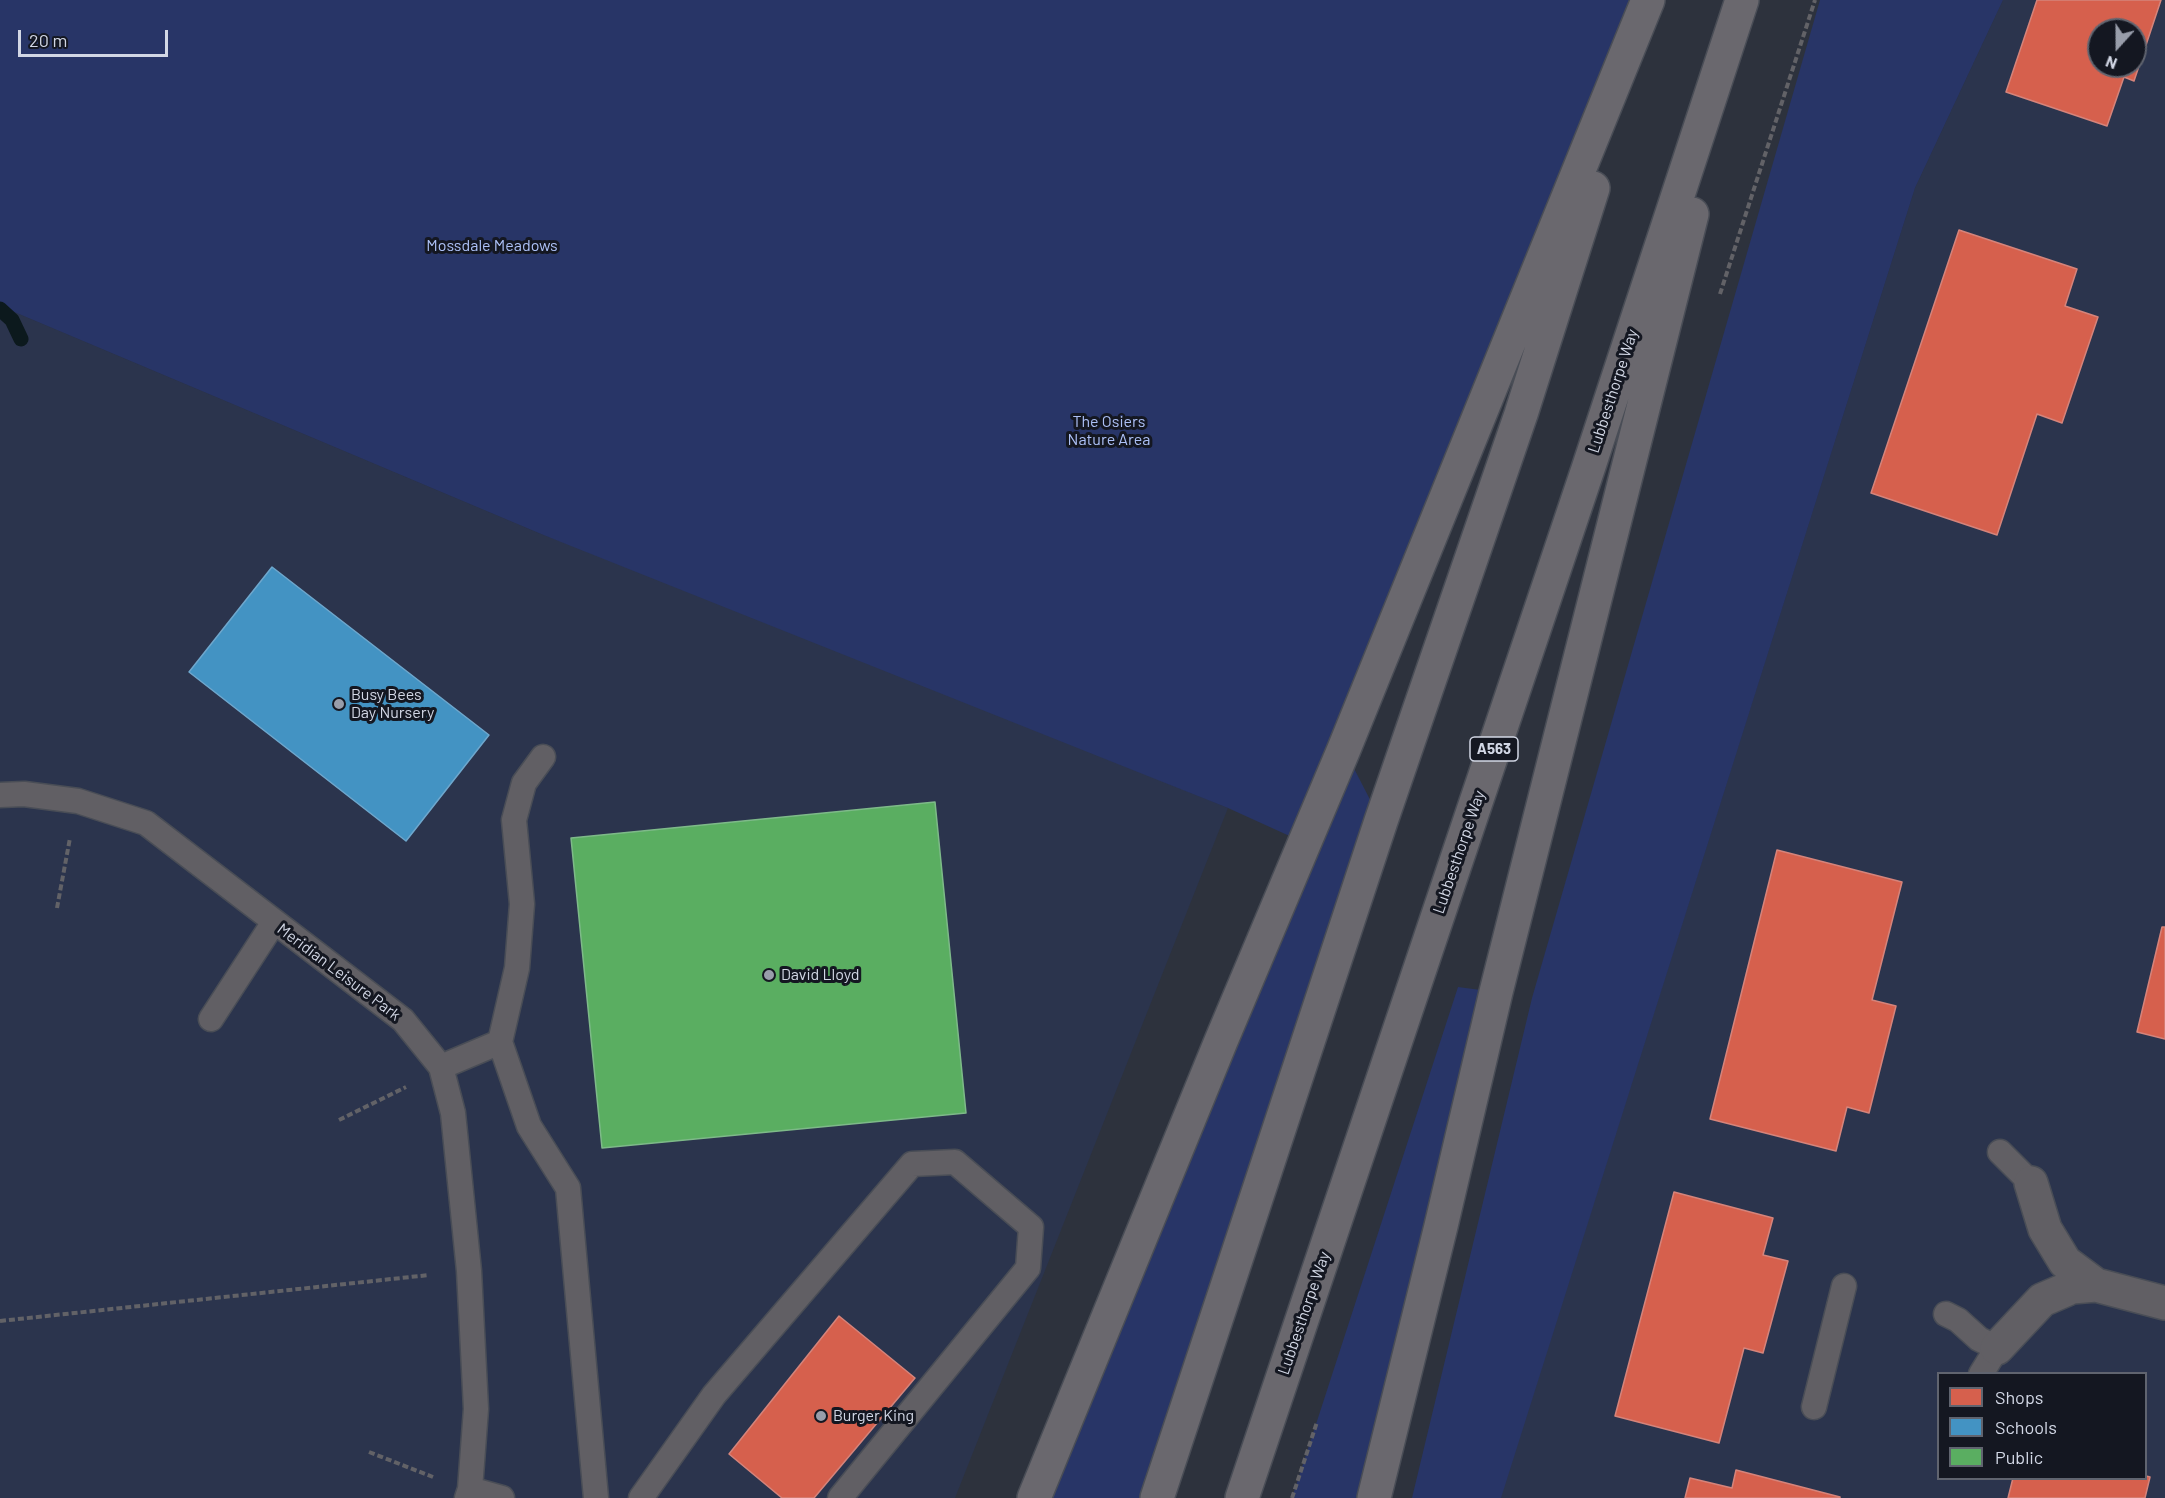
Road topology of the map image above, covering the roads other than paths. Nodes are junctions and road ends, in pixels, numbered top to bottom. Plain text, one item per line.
1 (1648, 0) edge
2 (1653, 0) edge
3 (1744, 0) edge
4 (543, 757) dead end
5 (0, 795) edge
6 (274, 922) junction
7 (211, 1019) dead end
8 (500, 1042) junction
9 (441, 1067) junction
10 (2000, 1152) dead end
11 (2031, 1183) joint
12 (2096, 1285) junction
13 (1844, 1286) dead end
14 (2165, 1303) edge
15 (1946, 1314) dead end
16 (1989, 1361) edge
17 (1814, 1407) dead end
18 (469, 1494) edge
19 (502, 1498) edge
20 (596, 1498) edge
21 (641, 1498) edge
22 (840, 1498) edge
23 (1034, 1498) edge
24 (1157, 1498) edge
25 (1242, 1498) edge
26 (1374, 1498) edge

1 - 23 highway
2 - 24 highway
3 - 25 highway, Lubbesthorpe Way / A563
3 - 26 highway
4 - 8 lane
5 - 6 lane, Meridian Leisure Park
6 - 7 lane
6 - 9 lane, Meridian Leisure Park
8 - 9 lane
8 - 20 lane
9 - 18 lane, Meridian Leisure Park
10 - 11 lane
11 - 12 street
12 - 14 street
12 - 16 street
13 - 17 lane
15 - 16 lane
18 - 19 lane
21 - 22 lane

